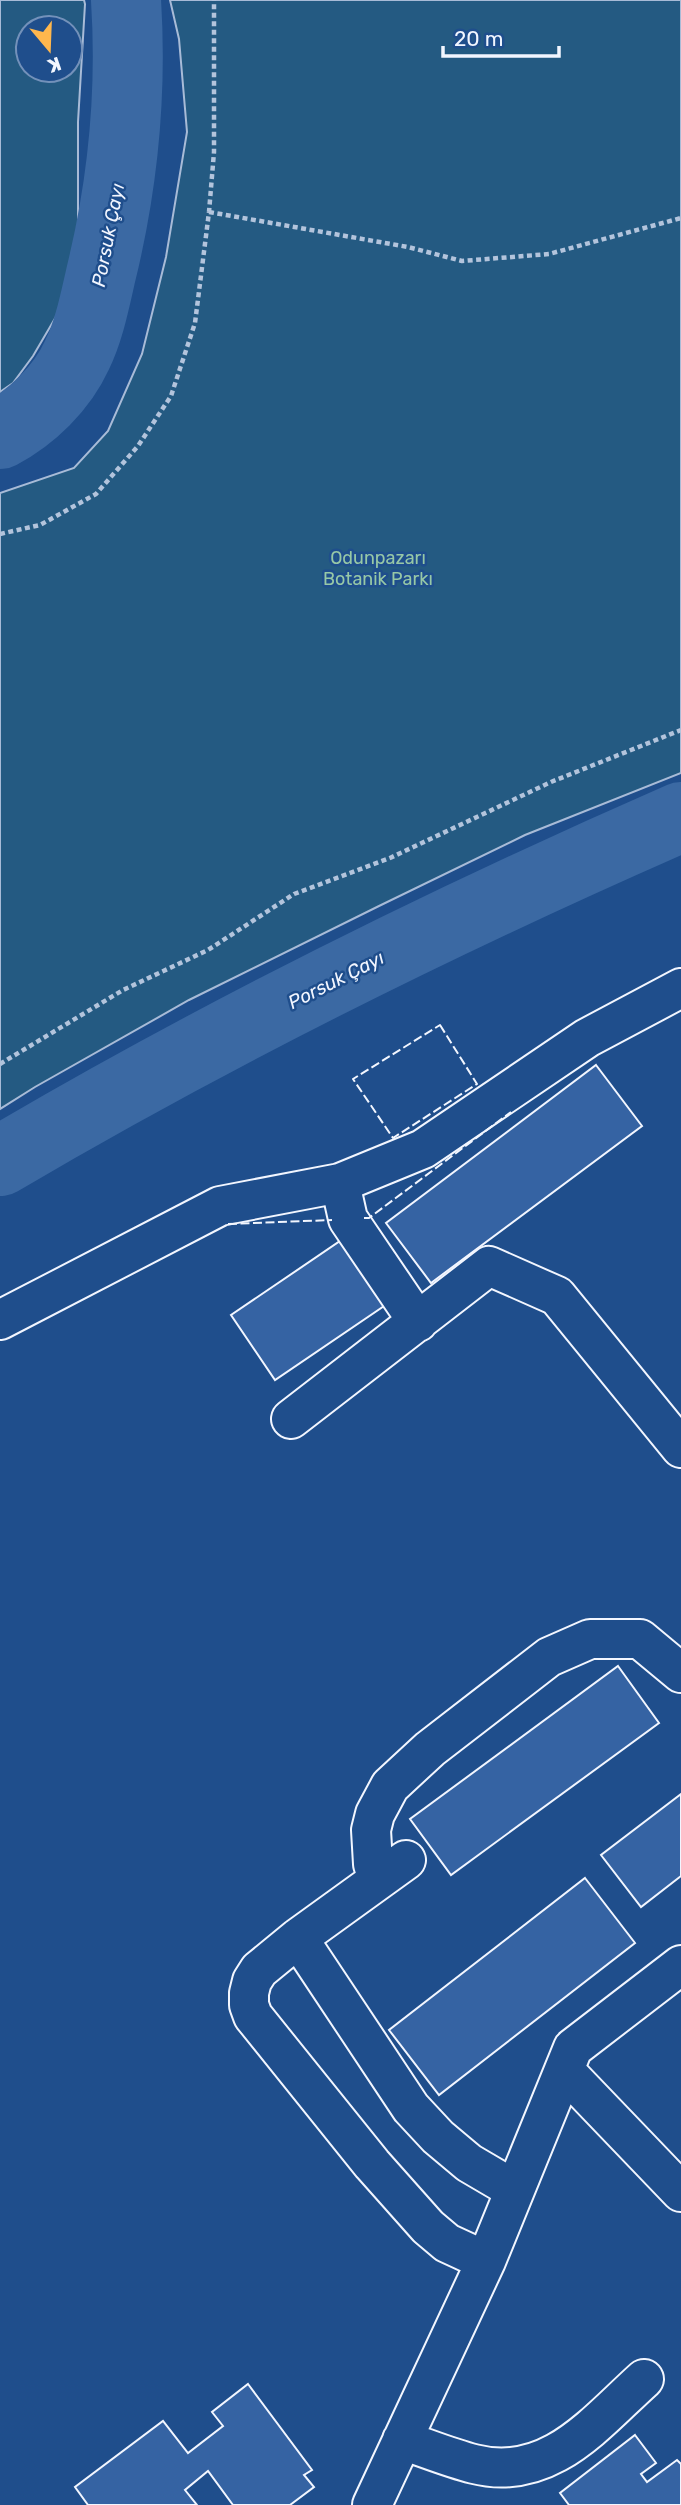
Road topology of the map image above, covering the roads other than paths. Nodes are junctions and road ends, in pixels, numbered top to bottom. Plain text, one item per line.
1 (681, 988) edge
2 (340, 1183) junction
3 (0, 1320) edge
4 (418, 1322) junction
5 (291, 1419) dead end
6 (681, 1448) edge
7 (681, 1673) edge
8 (298, 1938) junction
9 (681, 1965) edge
10 (564, 2070) junction
11 (515, 2190) junction
12 (681, 2192) edge
13 (486, 2261) junction
14 (644, 2379) dead end
15 (402, 2440) junction
16 (372, 2505) edge

1 - 2 street
2 - 3 street
2 - 4 street
4 - 5 street
4 - 6 street
7 - 8 street
8 - 11 street
8 - 13 street
9 - 10 street
10 - 11 street
10 - 12 street
11 - 13 street
13 - 15 street
14 - 15 street
15 - 16 street

